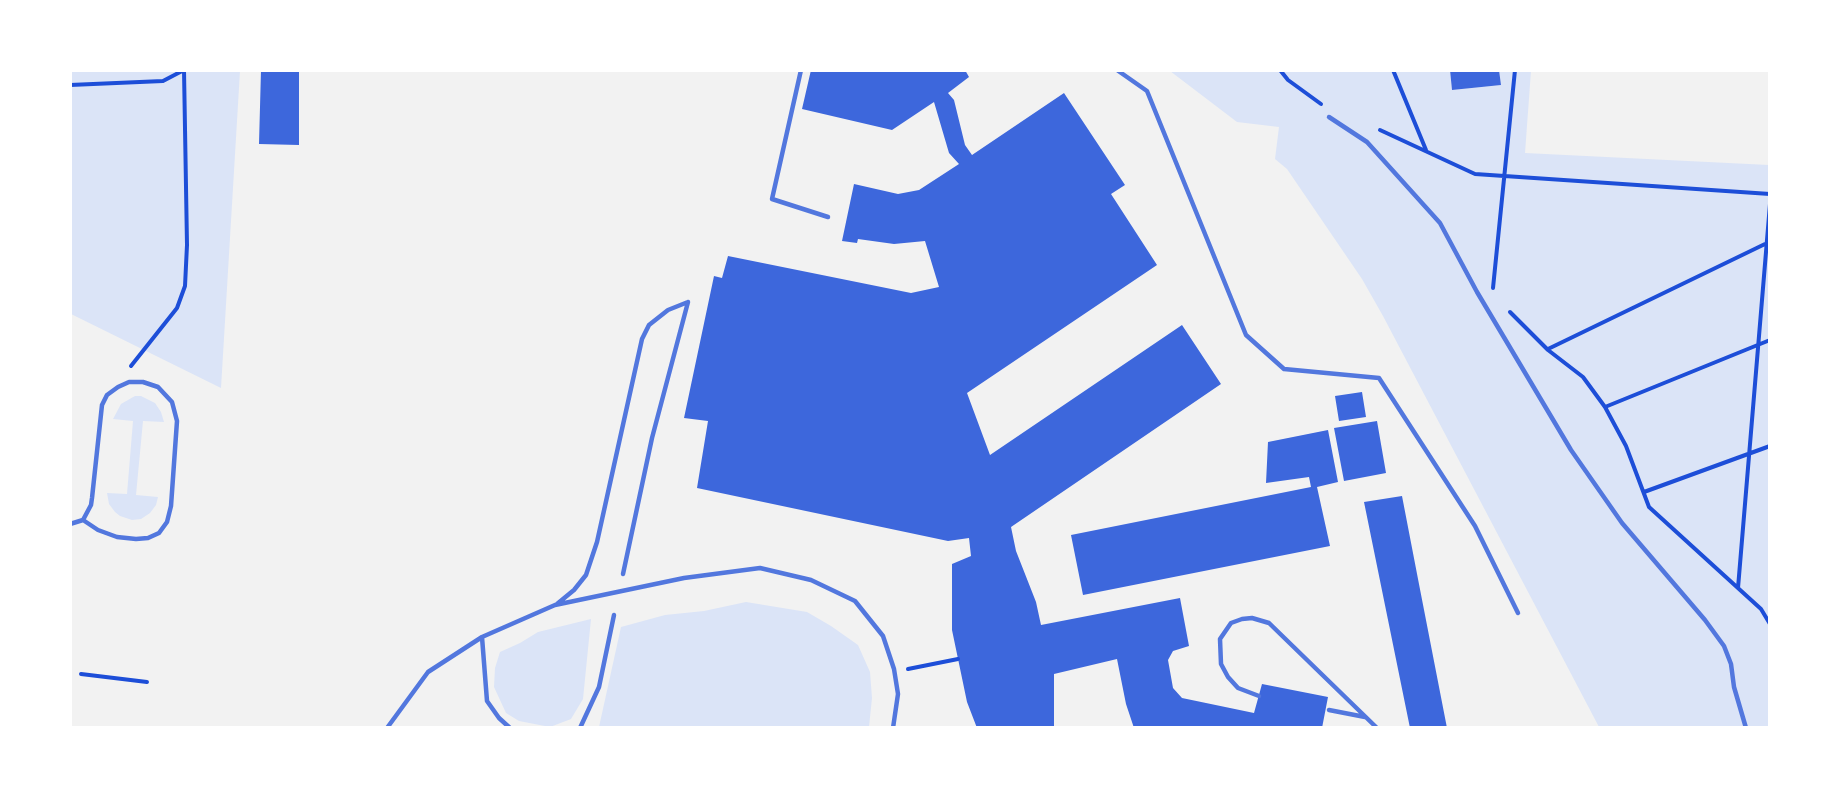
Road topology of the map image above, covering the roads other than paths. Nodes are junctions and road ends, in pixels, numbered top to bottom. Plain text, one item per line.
1 (801, 70) edge
2 (1117, 70) edge
3 (1329, 117) dead end
4 (828, 217) dead end
5 (83, 520) junction
6 (70, 524) edge
7 (623, 574) dead end
8 (555, 605) junction
9 (1518, 613) dead end
10 (614, 615) dead end
11 (482, 637) junction
12 (1259, 696) dead end
13 (1329, 710) dead end
14 (1367, 718) junction
15 (387, 728) edge
16 (510, 728) edge
17 (580, 728) edge
18 (893, 728) edge
19 (1377, 728) edge
20 (1746, 728) edge

1 - 4 lane
2 - 9 lane
3 - 20 lane
5 - 5 lane
5 - 6 lane
7 - 8 lane
8 - 11 lane
8 - 18 lane
10 - 17 lane
11 - 15 lane
11 - 16 lane
12 - 14 lane
13 - 14 lane
14 - 19 lane

